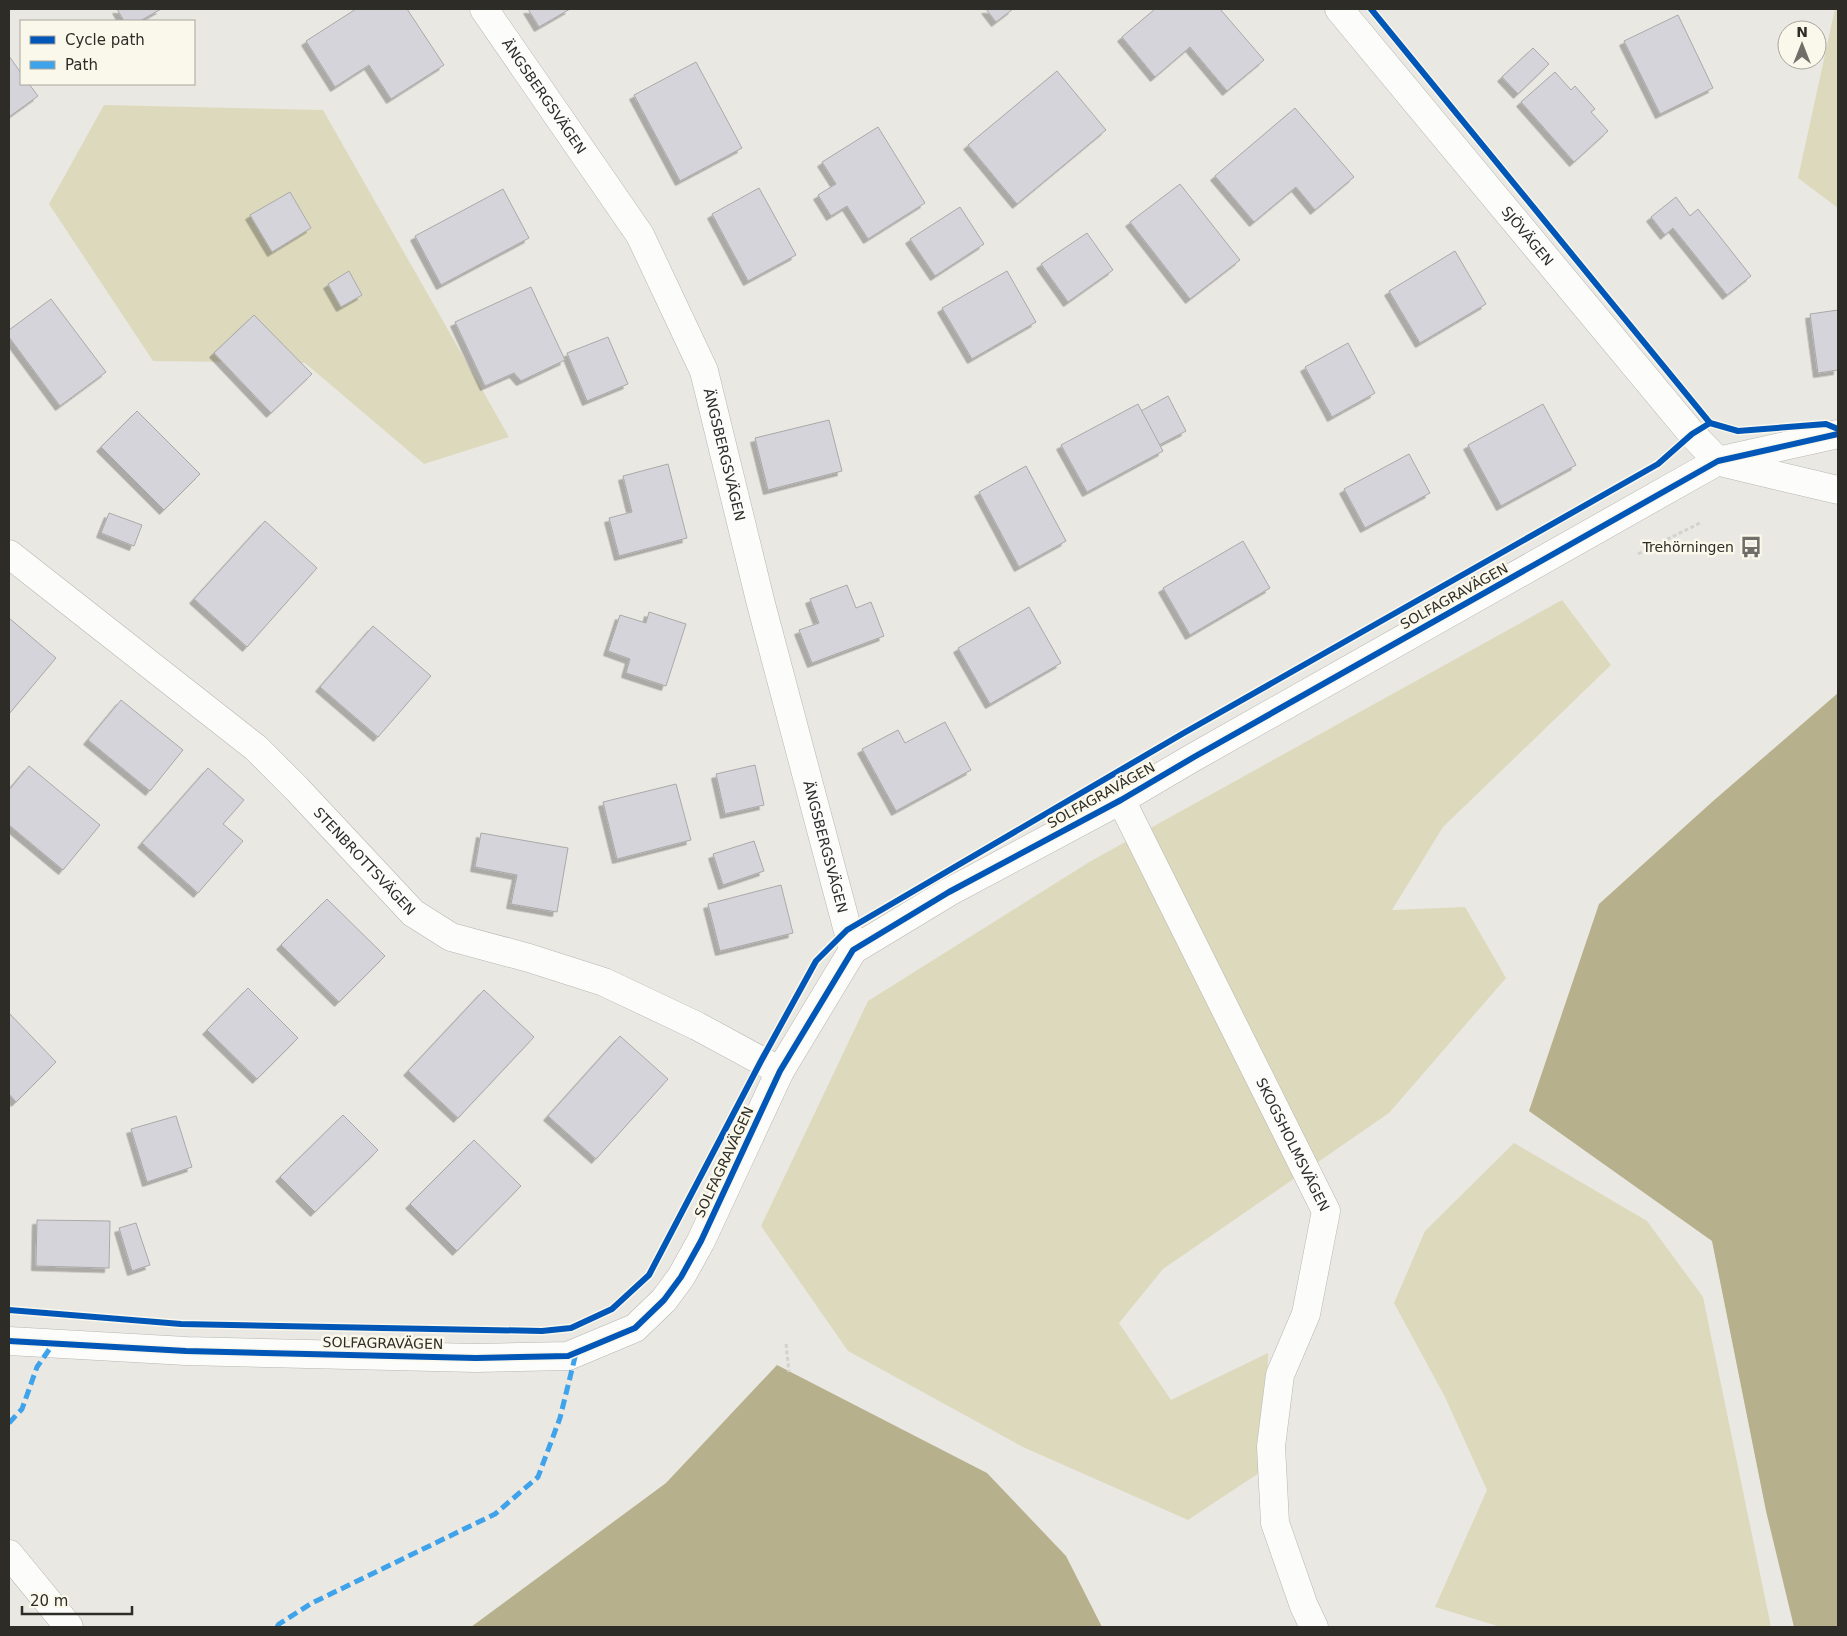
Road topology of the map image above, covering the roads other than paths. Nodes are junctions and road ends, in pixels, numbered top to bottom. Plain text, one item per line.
1 (484, 9) edge
2 (1339, 9) edge
3 (1838, 434) edge
4 (1718, 462) junction
5 (1838, 490) edge
6 (9, 554) edge
7 (1121, 800) junction
8 (853, 950) junction
9 (780, 1071) junction
10 (9, 1341) edge
11 (9, 1554) edge
12 (69, 1627) edge
13 (1314, 1627) edge

1 - 8 street, ÄNGSBERGSVÄGEN
2 - 4 street, SJÖVÄGEN
3 - 4 street, SOLFAGRAVÄGEN
4 - 5 street
4 - 7 street, SOLFAGRAVÄGEN
6 - 9 street, STENBROTTSVÄGEN
7 - 8 street, SOLFAGRAVÄGEN
7 - 13 street, SKOGSHOLMSVÄGEN
8 - 9 street, SOLFAGRAVÄGEN
9 - 10 street, SOLFAGRAVÄGEN
11 - 12 street

